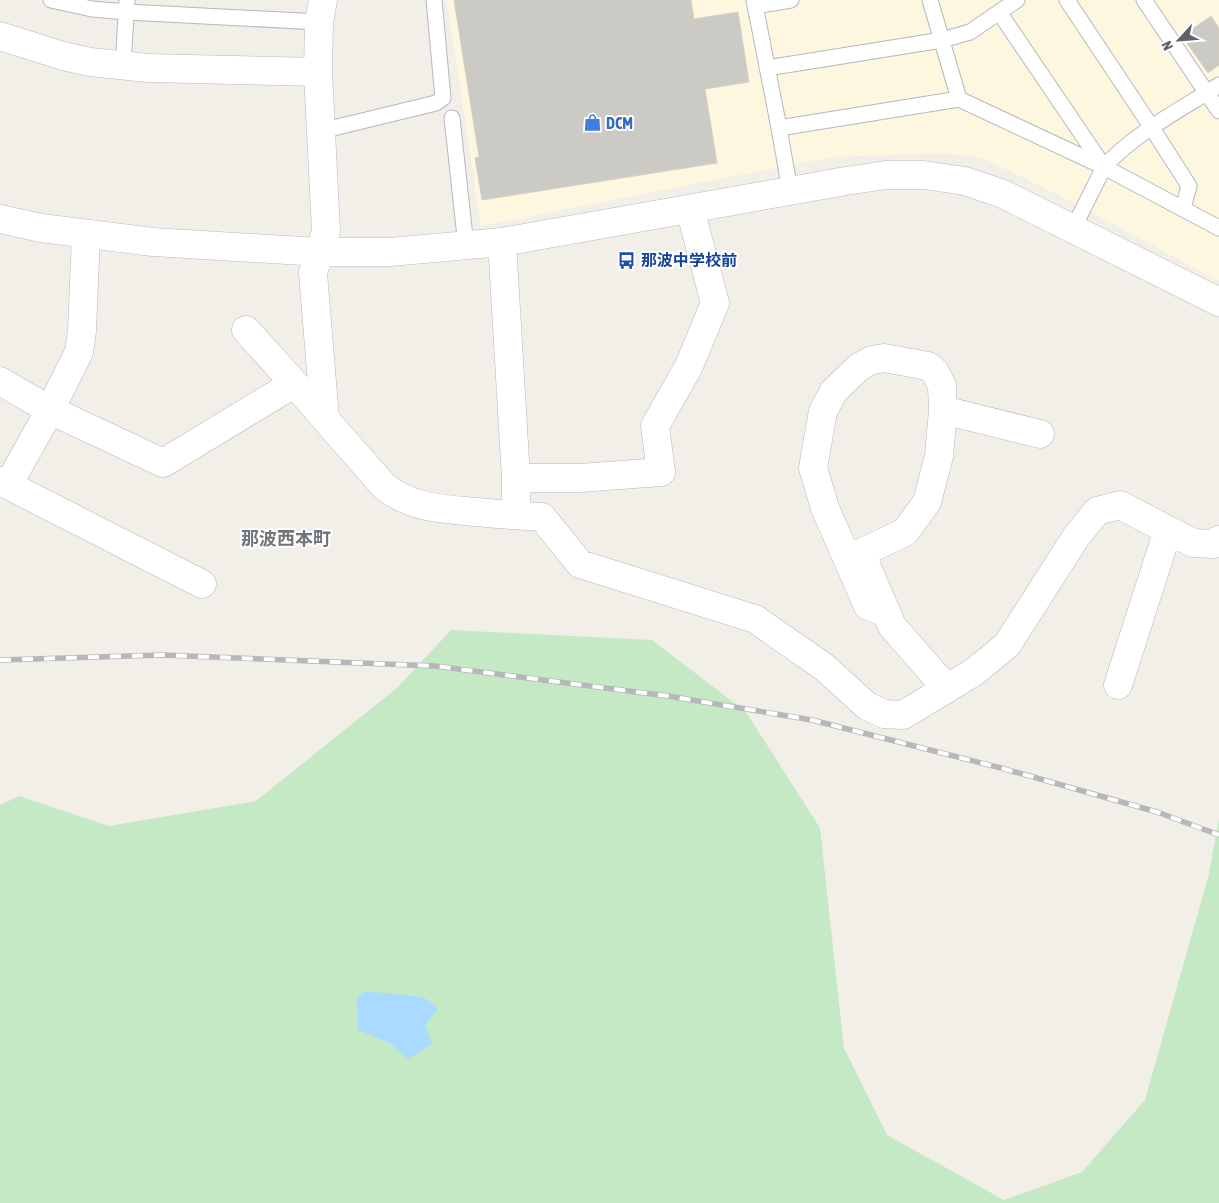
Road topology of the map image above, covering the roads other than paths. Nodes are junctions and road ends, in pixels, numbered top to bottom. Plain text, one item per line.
1 (51, 0) edge
2 (434, 0) edge
3 (791, 0) edge
4 (930, 0) edge
5 (1017, 0) edge
6 (1067, 0) edge
7 (1144, 0) edge
8 (754, 3) edge
9 (127, 6) edge
10 (321, 11) edge
11 (999, 12) junction
12 (0, 36) edge
13 (942, 40) junction
14 (123, 66) junction
15 (767, 68) junction
16 (318, 72) junction
17 (1213, 89) edge
18 (959, 99) junction
19 (1219, 111) edge
20 (452, 118) dead end
21 (779, 128) junction
22 (1152, 128) junction
23 (321, 131) junction
24 (1104, 167) junction
25 (790, 191) junction
26 (1183, 209) junction
27 (690, 210) junction
28 (0, 219) edge
29 (1073, 228) junction
30 (1219, 228) edge
31 (86, 234) junction
32 (502, 242) junction
33 (466, 246) junction
34 (319, 252) junction
35 (1219, 302) edge
36 (246, 330) dead end
37 (0, 381) edge
38 (293, 382) junction
39 (50, 410) junction
40 (943, 410) junction
41 (329, 424) junction
42 (1040, 434) dead end
43 (516, 478) junction
44 (4, 483) edge
45 (516, 516) junction
46 (1168, 530) junction
47 (1219, 540) edge
48 (202, 584) dead end
49 (887, 613) junction
50 (1118, 685) dead end
51 (947, 689) junction

1 - 9 lane
2 - 23 lane
3 - 8 lane
4 - 13 lane
5 - 11 lane
6 - 22 lane
7 - 17 lane
8 - 15 lane
9 - 10 lane
9 - 14 lane
10 - 16 street
11 - 13 lane
11 - 24 lane
12 - 14 street
13 - 15 lane
13 - 18 lane
14 - 16 street
15 - 21 lane
16 - 23 street
17 - 19 lane
17 - 22 lane
18 - 21 lane
18 - 24 lane
20 - 33 lane
21 - 25 lane
22 - 24 lane
22 - 26 lane
23 - 34 street
24 - 26 lane
24 - 29 lane
25 - 27 street
25 - 29 street
26 - 30 lane
27 - 32 street
27 - 43 street
28 - 31 street
29 - 35 street
31 - 34 street
31 - 39 street
32 - 33 street
32 - 43 street
33 - 34 street
34 - 41 street
36 - 38 street
37 - 39 street
38 - 39 street
38 - 41 street
39 - 44 street
40 - 42 street
40 - 49 street
40 - 49 street
41 - 45 street
43 - 45 street
44 - 48 street
45 - 51 street
46 - 47 street
46 - 50 street
46 - 51 street
49 - 51 street

